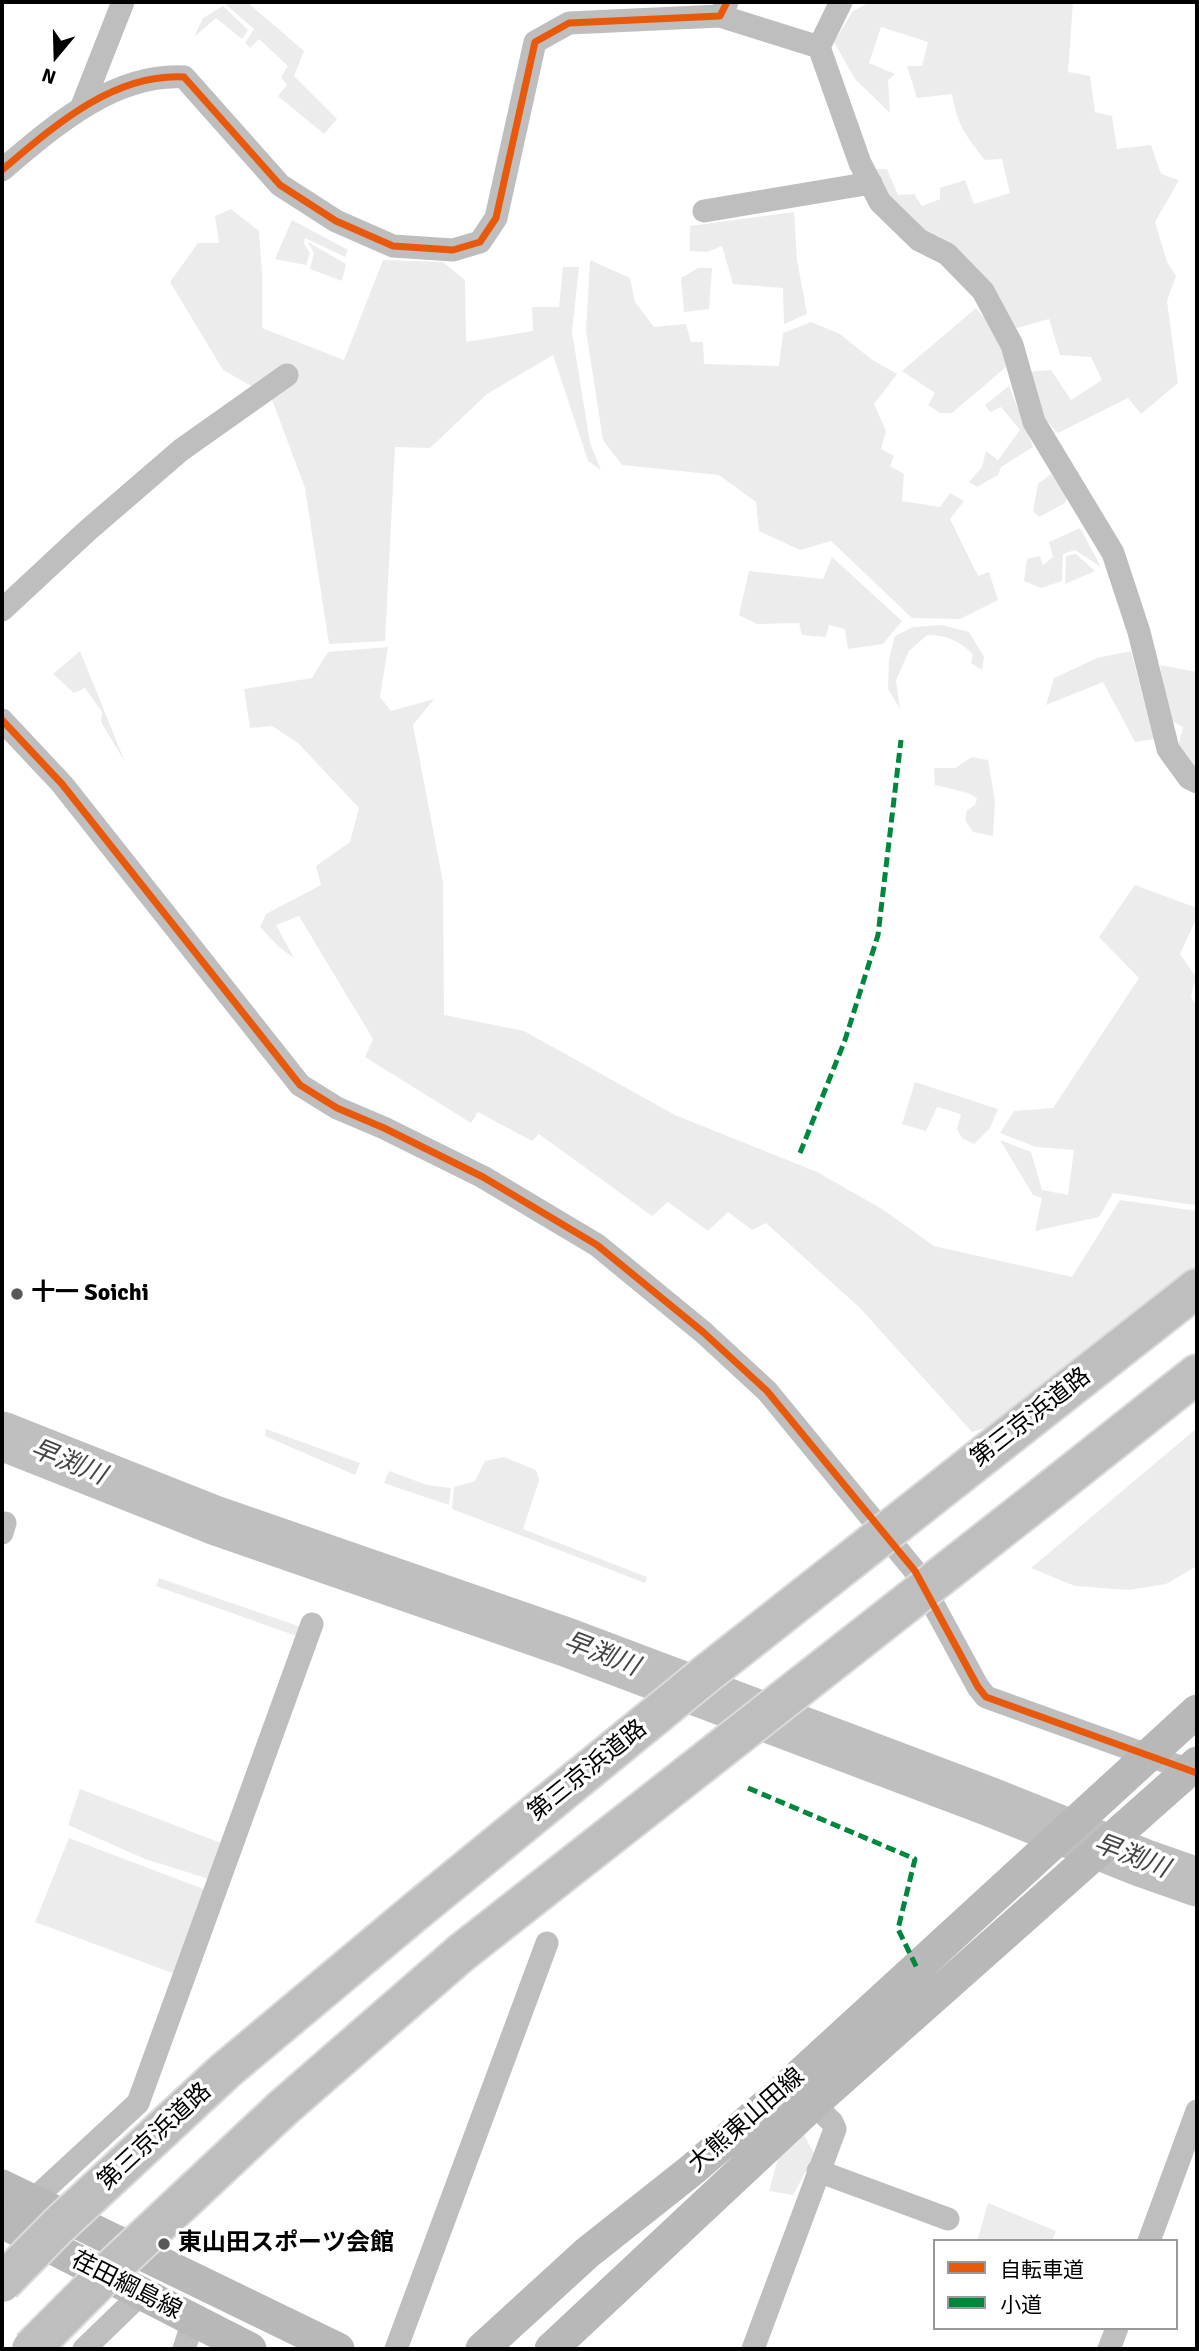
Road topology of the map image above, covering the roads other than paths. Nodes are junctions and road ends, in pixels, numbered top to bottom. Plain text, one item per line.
1 (123, 2) edge
2 (841, 2) edge
3 (723, 9) edge
4 (819, 47) junction
5 (82, 106) junction
6 (2, 170) edge
7 (871, 184) junction
8 (704, 211) dead end
9 (287, 375) dead end
10 (2, 610) edge
11 (2, 720) edge
12 (1197, 782) edge
13 (1197, 1288) edge
14 (1197, 1374) edge
15 (313, 1624) dead end
16 (1197, 1712) edge
17 (1147, 1756) junction
18 (1194, 1768) edge
19 (547, 1943) dead end
20 (813, 2105) junction
21 (1197, 2111) edge
22 (818, 2171) junction
23 (2, 2186) edge
24 (32, 2201) junction
25 (948, 2219) dead end
26 (2, 2222) edge
27 (1150, 2239) edge
28 (83, 2263) junction
29 (2, 2283) edge
30 (141, 2294) junction
31 (1116, 2330) edge
32 (188, 2335) edge
33 (31, 2349) edge
34 (47, 2349) edge
35 (85, 2349) edge
36 (250, 2349) edge
37 (338, 2349) edge
38 (396, 2349) edge
39 (482, 2349) edge
40 (551, 2349) edge
41 (753, 2349) edge
42 (1109, 2349) edge

1 - 5 street
2 - 4 street
3 - 4 street
3 - 5 street
4 - 7 street
5 - 6 street
7 - 8 street
7 - 12 street
9 - 10 street
11 - 17 street
13 - 29 highway, 第三京浜道路, bridge
14 - 33 highway, bridge
15 - 24 street
16 - 17 street
17 - 18 street
17 - 39 street, 大熊東山田線
18 - 20 street, 大熊東山田線
19 - 38 street
20 - 22 street
20 - 40 street, 大熊東山田線
21 - 27 street
22 - 25 street
22 - 41 street
23 - 24 street, 荏田綱島線
24 - 37 street, 荏田綱島線
26 - 28 street, 荏田綱島線
28 - 30 street, 荏田綱島線
28 - 34 street
30 - 32 street, 荏田綱島線
30 - 35 street
31 - 42 street
32 - 36 street, 荏田綱島線

